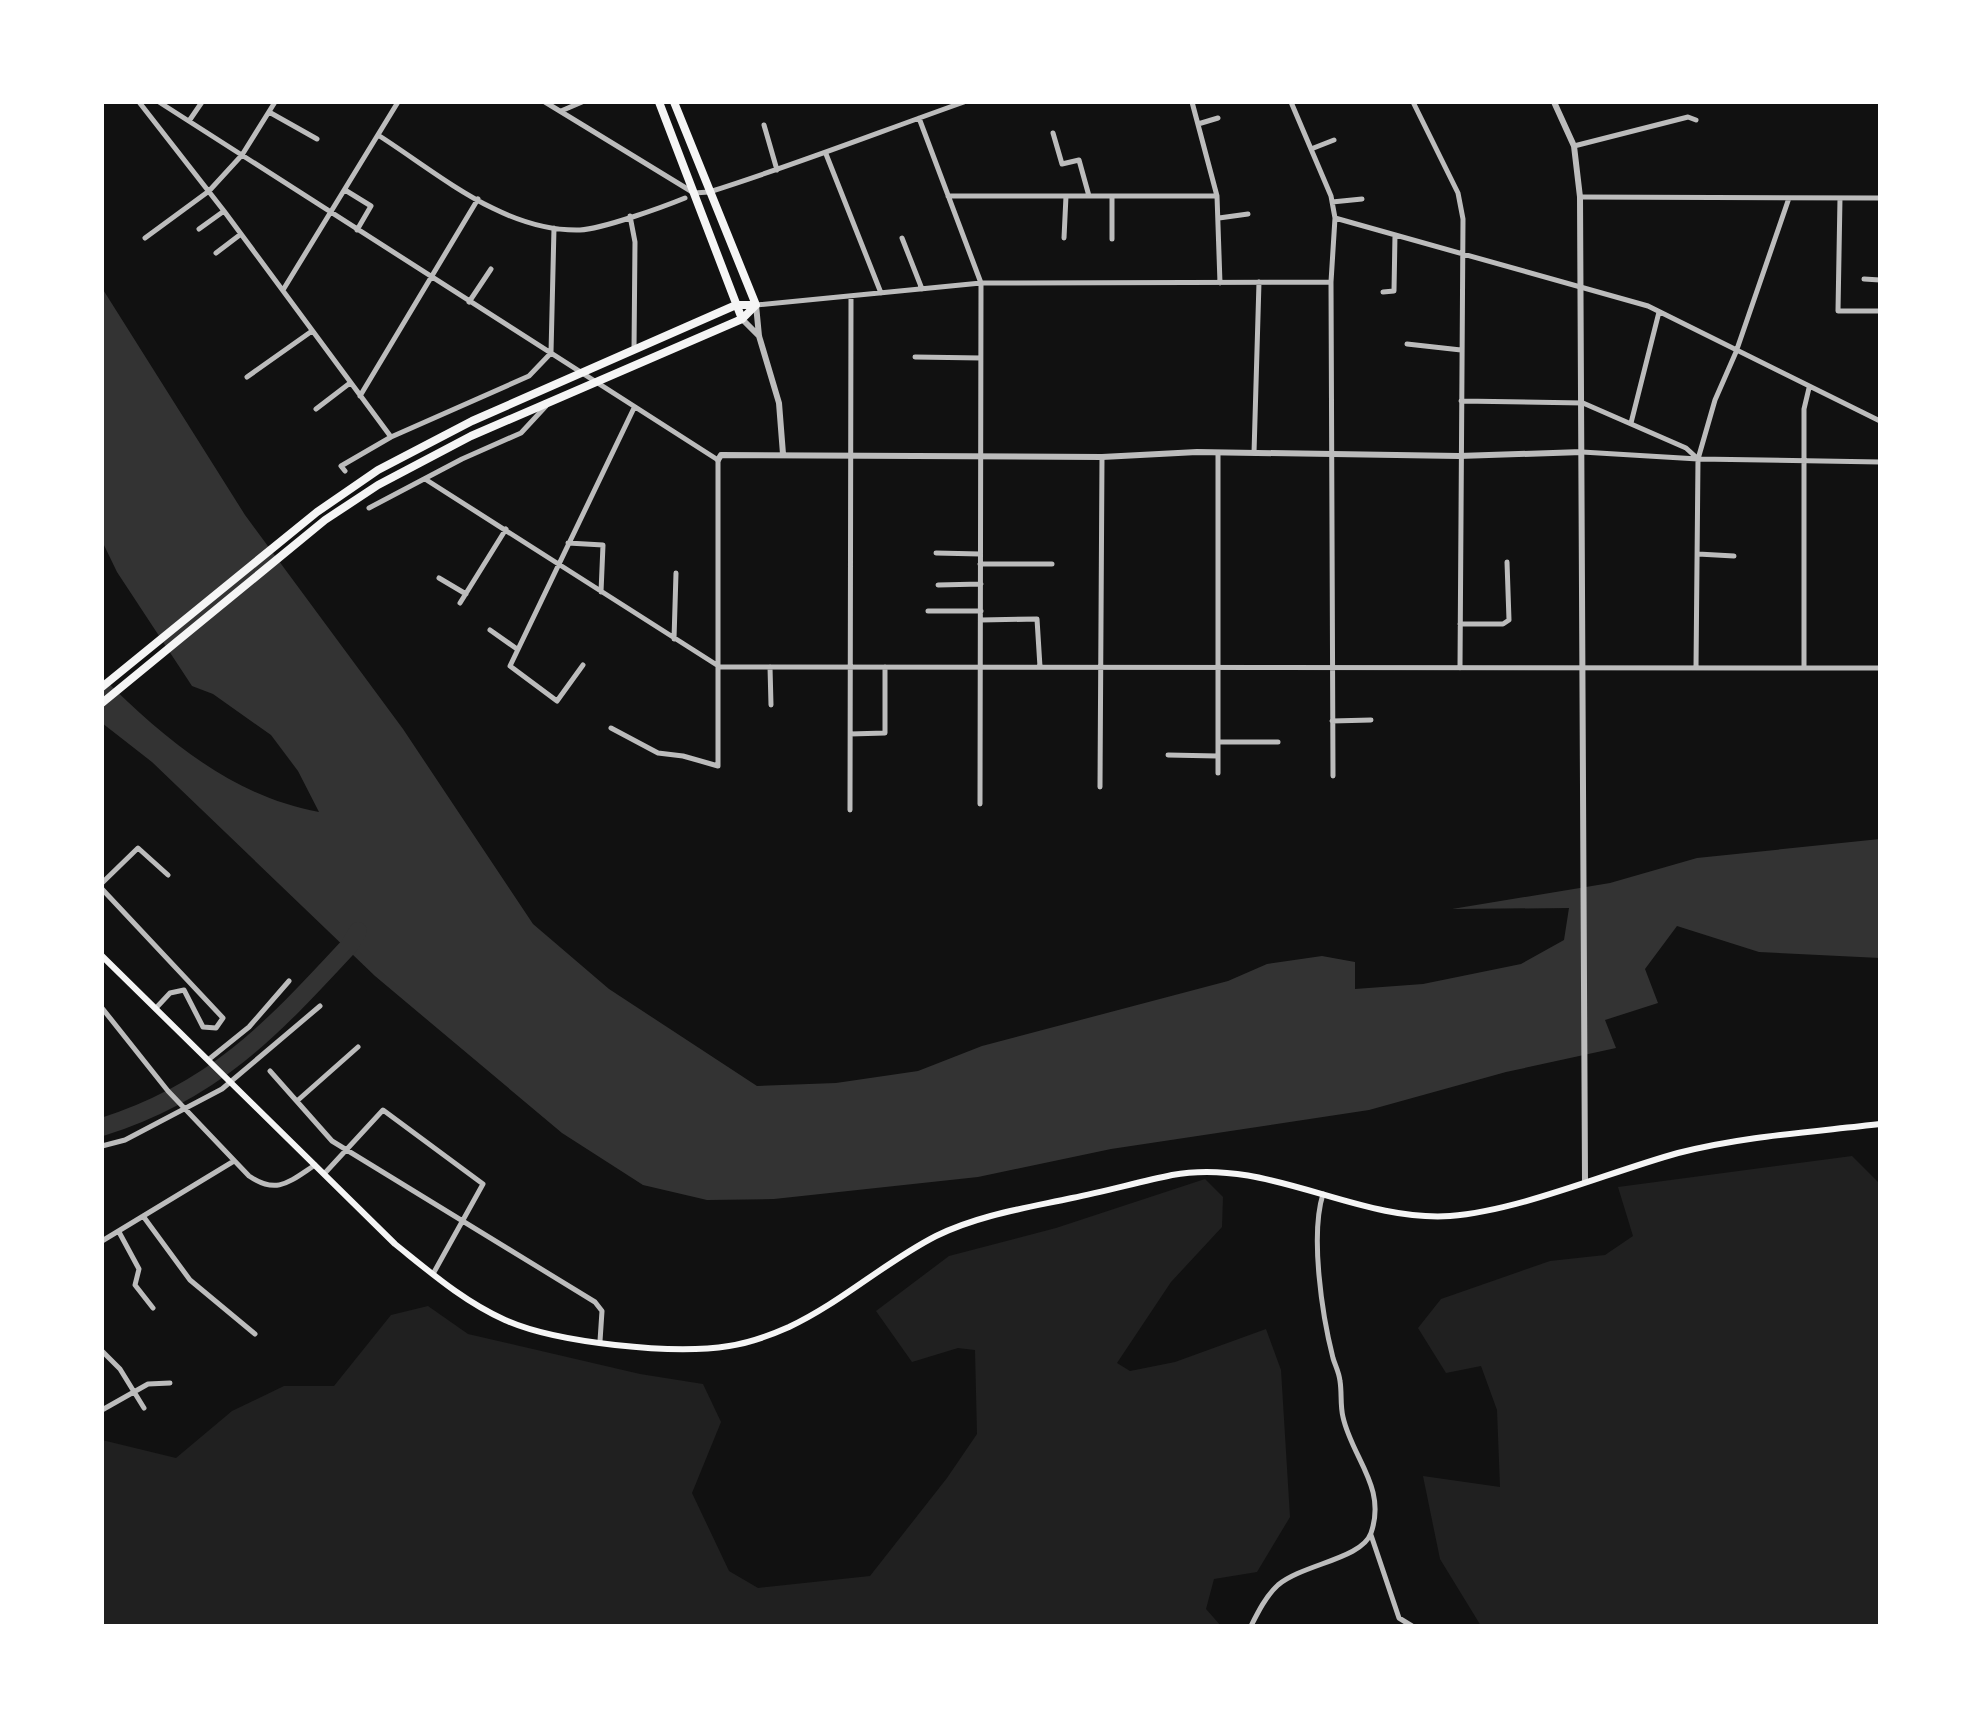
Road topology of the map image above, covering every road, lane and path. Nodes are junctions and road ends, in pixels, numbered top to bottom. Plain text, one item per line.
1 (139, 102) edge
2 (159, 102) edge
3 (202, 102) edge
4 (275, 102) edge
5 (398, 102) edge
6 (545, 102) edge
7 (582, 102) edge
8 (659, 102) edge
9 (674, 102) edge
10 (964, 102) edge
11 (1192, 102) edge
12 (1291, 102) edge
13 (1413, 102) edge
14 (1554, 102) edge
15 (560, 111) junction
16 (269, 112) junction
17 (919, 118) junction
18 (1218, 118) dead end
19 (1696, 120) dead end
20 (189, 121) junction
21 (1198, 124) junction
22 (764, 125) dead end
23 (1053, 133) dead end
24 (378, 135) junction
25 (317, 139) dead end
26 (1334, 140) dead end
27 (1574, 146) junction
28 (1311, 149) junction
29 (826, 154) junction
30 (242, 155) junction
31 (777, 170) junction
32 (345, 190) junction
33 (209, 191) junction
34 (709, 192) junction
35 (694, 193) junction
36 (948, 196) junction
37 (1066, 196) junction
38 (1089, 196) junction
39 (1112, 196) junction
40 (1217, 196) junction
41 (1580, 197) junction
42 (685, 198) dead end
43 (1789, 198) junction
44 (1840, 198) junction
45 (1880, 198) edge
46 (478, 199) junction
47 (1362, 199) dead end
48 (1332, 202) junction
49 (224, 211) junction
50 (331, 212) junction
51 (1248, 214) dead end
52 (630, 216) junction
53 (1219, 218) junction
54 (1335, 218) junction
55 (554, 228) junction
56 (199, 229) dead end
57 (357, 230) junction
58 (241, 234) junction
59 (1395, 235) junction
60 (145, 238) dead end
61 (902, 238) dead end
62 (1064, 238) dead end
63 (1112, 239) dead end
64 (216, 253) dead end
65 (1462, 255) junction
66 (491, 269) dead end
67 (430, 278) junction
68 (1864, 279) dead end
69 (1880, 280) edge
70 (1259, 282) junction
71 (1331, 282) junction
72 (981, 283) junction
73 (1220, 283) junction
74 (1580, 287) junction
75 (922, 289) junction
76 (283, 290) junction
77 (1383, 292) dead end
78 (881, 293) junction
79 (851, 296) junction
80 (469, 302) junction
81 (736, 305) junction
82 (756, 305) junction
83 (1880, 311) edge
84 (1659, 312) junction
85 (742, 319) junction
86 (312, 331) junction
87 (759, 336) junction
88 (1407, 344) dead end
89 (1461, 350) junction
90 (634, 352) junction
91 (1736, 352) junction
92 (551, 353) junction
93 (915, 357) dead end
94 (981, 358) junction
95 (583, 374) junction
96 (247, 377) dead end
97 (350, 383) junction
98 (596, 383) junction
99 (1809, 388) junction
100 (360, 396) junction
101 (1461, 401) junction
102 (549, 403) junction
103 (1583, 403) junction
104 (634, 408) junction
105 (316, 409) dead end
106 (1880, 421) edge
107 (1631, 423) junction
108 (391, 437) junction
109 (1582, 452) junction
110 (1218, 453) junction
111 (1254, 453) junction
112 (783, 454) junction
113 (1331, 454) junction
114 (851, 455) junction
115 (1459, 456) junction
116 (982, 457) junction
117 (1102, 457) junction
118 (1698, 459) junction
119 (718, 460) junction
120 (1880, 462) edge
121 (1804, 463) junction
122 (345, 471) dead end
123 (425, 479) junction
124 (369, 508) dead end
125 (506, 529) junction
126 (568, 543) junction
127 (936, 553) dead end
128 (980, 554) junction
129 (1698, 554) junction
130 (1734, 556) dead end
131 (1507, 562) dead end
132 (558, 563) junction
133 (980, 564) junction
134 (1052, 564) dead end
135 (676, 573) dead end
136 (439, 578) dead end
137 (981, 584) junction
138 (938, 585) dead end
139 (601, 592) junction
140 (466, 594) junction
141 (460, 603) dead end
142 (928, 611) dead end
143 (981, 611) junction
144 (981, 620) junction
145 (1460, 624) junction
146 (490, 630) dead end
147 (674, 640) junction
148 (517, 649) junction
149 (583, 665) dead end
150 (980, 666) junction
151 (1583, 666) junction
152 (720, 667) junction
153 (770, 667) junction
154 (850, 667) junction
155 (885, 667) junction
156 (1040, 667) junction
157 (1100, 667) junction
158 (1220, 668) junction
159 (1333, 668) junction
160 (1460, 668) junction
161 (1696, 668) junction
162 (1804, 668) junction
163 (1880, 668) edge
164 (102, 687) edge
165 (102, 703) edge
166 (771, 705) dead end
167 (1371, 720) dead end
168 (1332, 721) junction
169 (611, 728) dead end
170 (850, 734) junction
171 (1218, 742) junction
172 (1278, 742) dead end
173 (1168, 755) dead end
174 (1217, 756) junction
175 (1218, 773) dead end
176 (1333, 776) dead end
177 (1100, 787) dead end
178 (980, 804) dead end
179 (850, 810) dead end
180 (168, 875) dead end
181 (102, 883) edge
182 (102, 889) edge
183 (102, 956) edge
184 (289, 981) dead end
185 (320, 1006) dead end
186 (102, 1008) edge
187 (156, 1008) junction
188 (358, 1047) dead end
189 (210, 1062) junction
190 (270, 1071) dead end
191 (229, 1083) junction
192 (297, 1101) junction
193 (186, 1109) junction
194 (1880, 1124) edge
195 (102, 1146) edge
196 (347, 1151) junction
197 (234, 1161) junction
198 (315, 1165) junction
199 (324, 1174) junction
200 (1585, 1180) junction
201 (1323, 1194) junction
202 (143, 1216) junction
203 (462, 1223) junction
204 (119, 1232) junction
205 (102, 1241) edge
206 (433, 1274) junction
207 (153, 1308) dead end
208 (255, 1334) dead end
209 (600, 1341) junction
210 (102, 1351) edge
211 (170, 1383) dead end
212 (135, 1391) junction
213 (144, 1408) dead end
214 (102, 1410) edge
215 (1371, 1535) junction
216 (1251, 1626) edge
217 (1412, 1626) edge

1 - 33 street
2 - 20 street
3 - 20 street
4 - 16 street
5 - 24 street
6 - 15 street
7 - 15 street
8 - 35 highway
9 - 34 highway
10 - 17 street
11 - 21 street
12 - 28 street
13 - 65 street
14 - 27 street
15 - 35 street
16 - 25 street
16 - 30 street
17 - 29 street
17 - 36 street
18 - 21 street
19 - 27 street
20 - 30 street
21 - 40 street
22 - 31 street
23 - 38 street
24 - 32 street
24 - 46 street
26 - 28 street
27 - 41 street
28 - 48 street
29 - 31 street
29 - 78 street
30 - 33 street
30 - 50 street
31 - 34 street
32 - 50 street
32 - 57 street
33 - 49 street
33 - 60 street
34 - 35 street
34 - 82 highway
35 - 81 highway
36 - 37 street
36 - 72 street
37 - 38 street
37 - 62 street
38 - 39 street
39 - 40 street
39 - 63 street
40 - 53 street
41 - 43 street
41 - 74 street
42 - 52 street
43 - 44 street
43 - 91 street
44 - 45 street
44 - 83 street
46 - 55 street
46 - 67 street
47 - 48 street
48 - 54 street
49 - 56 street
49 - 58 street
50 - 57 street
50 - 76 street
51 - 53 street
52 - 55 street
52 - 90 street
53 - 73 street
54 - 59 street
54 - 71 street
55 - 92 street
57 - 67 street
58 - 64 street
58 - 76 street
59 - 65 street
59 - 77 street
61 - 75 street
65 - 74 street
65 - 89 street
66 - 80 street
67 - 80 street
67 - 100 street
68 - 69 street
70 - 71 street
70 - 73 street
70 - 111 street
71 - 113 street
72 - 73 street
72 - 75 street
72 - 94 street
74 - 84 street
74 - 103 street
75 - 78 street
76 - 86 street
78 - 79 street
79 - 82 street
79 - 114 street
80 - 92 street
81 - 82 highway
81 - 85 highway
81 - 90 highway
82 - 85 highway
82 - 87 street
84 - 91 street
84 - 107 street
85 - 87 street
85 - 98 highway
86 - 96 street
86 - 97 street
87 - 112 street
88 - 89 street
89 - 101 street
90 - 95 highway
91 - 99 street
91 - 118 street
92 - 95 street
92 - 108 street
93 - 94 street
94 - 116 street
95 - 98 street
95 - 164 highway
97 - 100 street
97 - 105 street
98 - 102 highway
98 - 104 street
99 - 106 street
99 - 121 street
100 - 108 street
101 - 103 street
101 - 115 street
102 - 123 street
102 - 165 highway
103 - 107 street
103 - 109 street
104 - 119 street
104 - 126 street
107 - 118 street
108 - 122 street
109 - 115 street
109 - 118 street
109 - 151 street
110 - 111 street
110 - 117 street
110 - 158 street
111 - 113 street
112 - 114 street
112 - 119 street
113 - 115 street
113 - 159 street
114 - 116 street
114 - 154 street
115 - 145 street
116 - 117 street
116 - 128 street
117 - 157 street
118 - 121 street
118 - 129 street
119 - 152 street
120 - 121 street
121 - 162 street
123 - 124 street
123 - 125 street
125 - 132 street
125 - 140 street
126 - 132 street
126 - 139 street
127 - 128 street
128 - 133 street
129 - 130 street
129 - 161 street
131 - 145 street
132 - 139 street
132 - 148 street
133 - 134 street
133 - 137 street
135 - 147 street
136 - 140 street
137 - 138 street
137 - 143 street
139 - 147 street
140 - 141 street
142 - 143 street
143 - 144 street
144 - 150 street
144 - 156 street
145 - 160 street
146 - 148 street
147 - 152 street
148 - 149 street
150 - 155 street
150 - 156 street
150 - 178 street
151 - 160 street
151 - 161 street
151 - 200 street
152 - 153 street
152 - 169 street
153 - 154 street
153 - 166 street
154 - 155 street
154 - 170 street
155 - 170 street
156 - 157 street
157 - 158 street
157 - 177 street
158 - 159 street
158 - 171 street
159 - 160 street
159 - 168 street
161 - 162 street
162 - 163 street
167 - 168 street
168 - 176 street
170 - 179 street
171 - 172 street
171 - 174 street
173 - 174 street
174 - 175 street
180 - 181 street
182 - 187 street
183 - 187 main road
184 - 189 street
185 - 191 street
186 - 193 street
187 - 189 main road
188 - 192 street
189 - 191 main road
190 - 192 street
191 - 193 street
191 - 198 main road
192 - 196 street
193 - 195 street
193 - 197 street
194 - 200 main road
196 - 199 street
196 - 203 street
196 - 203 street
197 - 198 street
197 - 202 street
198 - 199 main road
199 - 206 main road
200 - 201 main road
201 - 209 main road
201 - 215 street
202 - 204 street
202 - 208 street
203 - 206 street
203 - 209 street
204 - 205 street
204 - 207 street
206 - 209 main road
210 - 212 street
211 - 212 street
212 - 213 street
212 - 214 street
215 - 216 street
215 - 217 street

